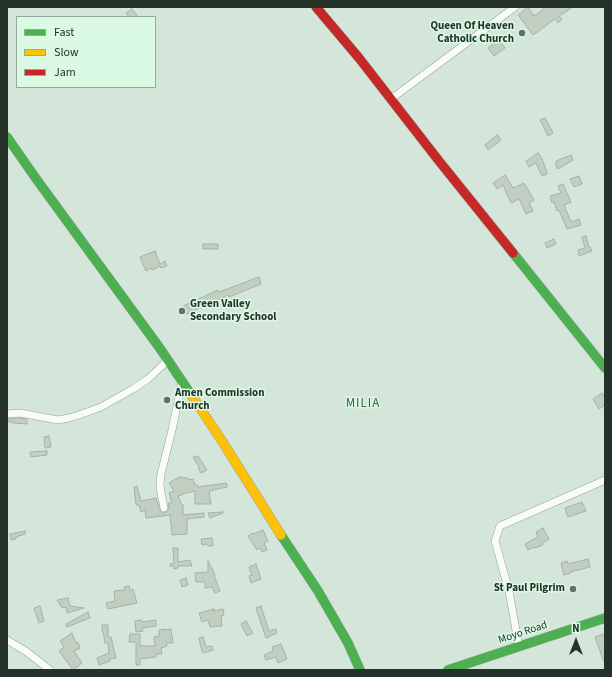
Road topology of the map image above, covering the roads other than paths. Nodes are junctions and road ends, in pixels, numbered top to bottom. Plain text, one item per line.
1 (316, 7) edge
2 (515, 7) edge
3 (391, 99) junction
4 (7, 137) edge
5 (168, 360) junction
6 (605, 368) edge
7 (182, 382) junction
8 (7, 414) edge
9 (605, 480) edge
10 (164, 508) dead end
11 (605, 618) edge
12 (7, 640) edge
13 (519, 647) junction
14 (462, 668) edge
15 (50, 670) edge
16 (360, 670) edge
17 (448, 670) edge

1 - 3 street
2 - 3 street
3 - 6 street
4 - 5 street
5 - 7 street
5 - 8 street
7 - 10 street
7 - 16 street
9 - 13 street
11 - 13 street, Moyo Road
12 - 15 street
13 - 14 street, Moyo Road
14 - 17 street, Moyo Road

